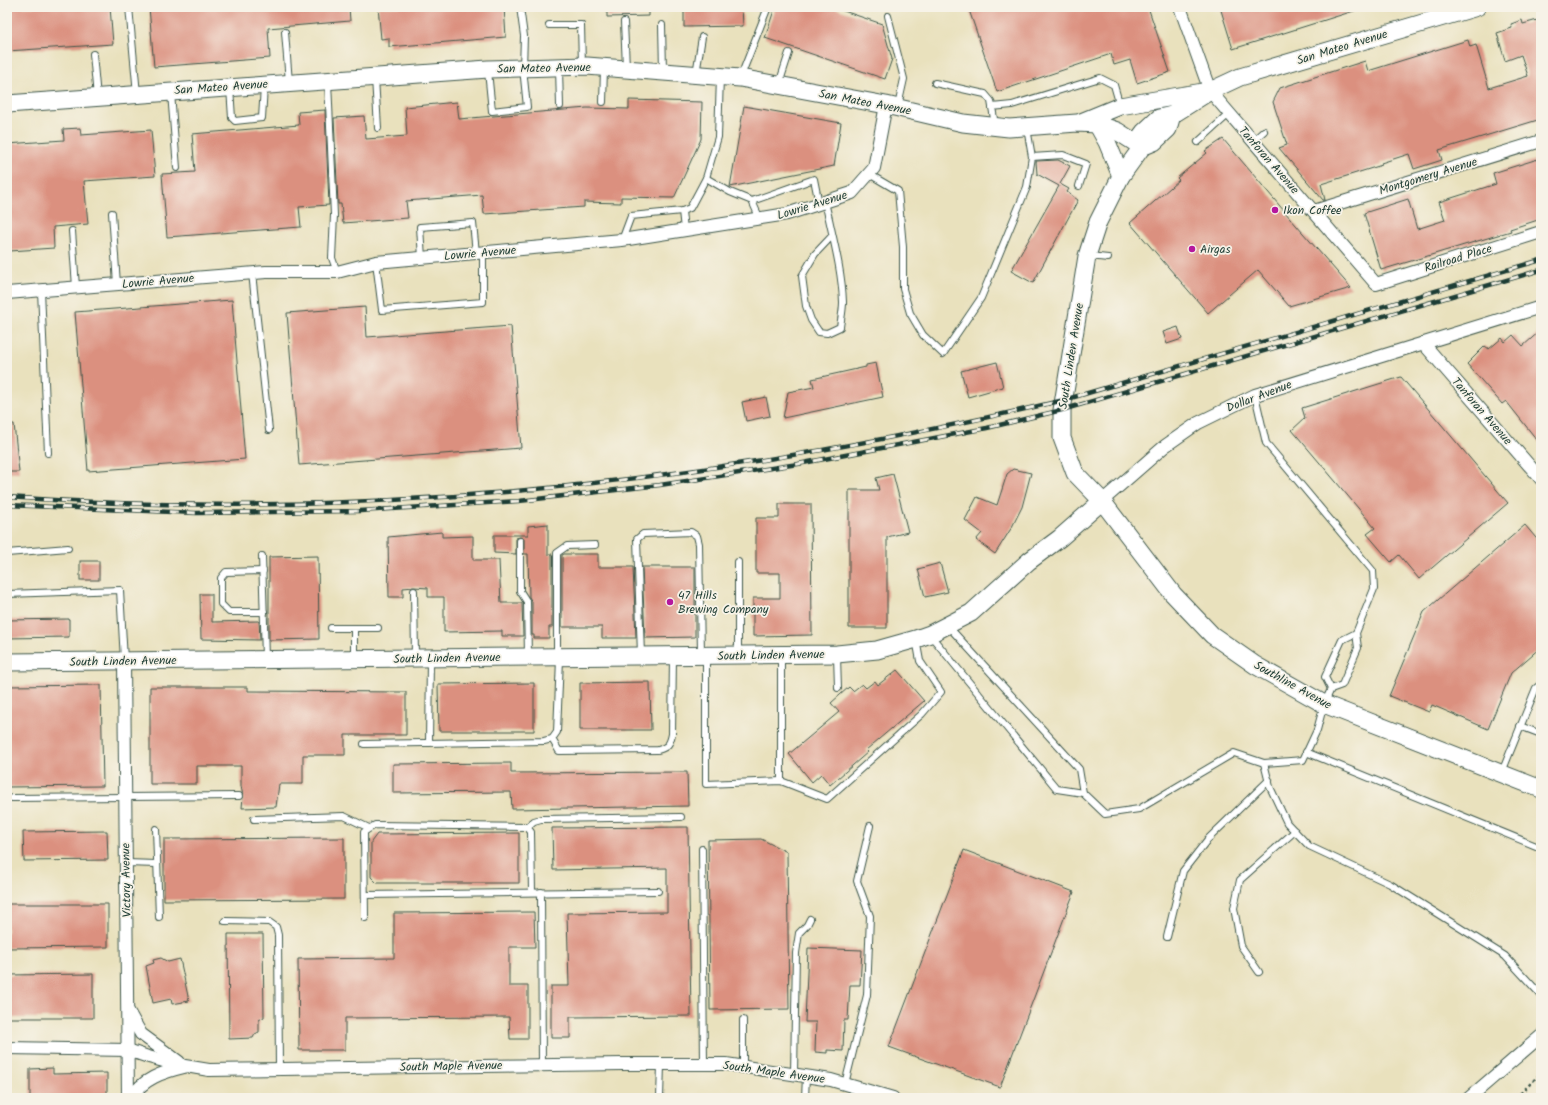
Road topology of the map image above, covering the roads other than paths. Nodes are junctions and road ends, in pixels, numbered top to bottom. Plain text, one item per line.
1 (129, 7) edge
2 (520, 7) edge
3 (768, 7) edge
4 (1180, 7) edge
5 (1477, 7) edge
6 (888, 16) dead end
7 (624, 22) dead end
8 (549, 25) dead end
9 (662, 25) dead end
10 (285, 32) dead end
11 (702, 37) dead end
12 (789, 53) dead end
13 (93, 54) dead end
14 (582, 66) junction
15 (559, 67) junction
16 (604, 67) junction
17 (523, 68) junction
18 (488, 69) junction
19 (626, 69) junction
20 (663, 71) junction
21 (696, 74) junction
22 (374, 76) junction
23 (720, 76) junction
24 (740, 78) junction
25 (328, 80) junction
26 (289, 82) junction
27 (935, 83) dead end
28 (264, 84) junction
29 (778, 85) junction
30 (230, 86) junction
31 (1210, 90) junction
32 (171, 91) junction
33 (137, 94) junction
34 (97, 97) junction
35 (603, 102) dead end
36 (7, 104) edge
37 (560, 106) dead end
38 (1120, 106) junction
39 (892, 107) junction
40 (992, 107) junction
41 (1229, 114) junction
42 (1077, 123) junction
43 (1097, 124) junction
44 (995, 127) junction
45 (1027, 127) junction
46 (378, 128) dead end
47 (1264, 131) dead end
48 (1253, 141) junction
49 (1541, 141) edge
50 (1198, 142) dead end
51 (1142, 147) junction
52 (1032, 157) junction
53 (177, 168) dead end
54 (869, 174) junction
55 (1121, 176) junction
56 (706, 178) junction
57 (1078, 186) dead end
58 (752, 201) junction
59 (822, 203) junction
60 (682, 211) junction
61 (1314, 211) junction
62 (112, 213) dead end
63 (760, 219) junction
64 (684, 230) junction
65 (72, 231) dead end
66 (1541, 232) edge
67 (832, 236) junction
68 (622, 240) junction
69 (479, 253) junction
70 (1087, 256) junction
71 (422, 258) junction
72 (1108, 258) dead end
73 (376, 262) junction
74 (337, 272) junction
75 (252, 273) junction
76 (117, 284) junction
77 (1376, 284) joint
78 (76, 287) junction
79 (7, 288) edge
80 (41, 290) junction
81 (7, 293) edge
82 (1541, 307) edge
83 (1423, 343) junction
84 (1255, 396) junction
85 (270, 430) dead end
86 (48, 454) dead end
87 (1541, 480) edge
88 (1102, 501) junction
89 (520, 541) dead end
90 (595, 545) dead end
91 (68, 548) dead end
92 (7, 553) edge
93 (262, 556) dead end
94 (738, 562) dead end
95 (263, 570) junction
96 (414, 591) dead end
97 (7, 594) edge
98 (264, 612) junction
99 (948, 625) junction
100 (331, 628) dead end
101 (354, 628) junction
102 (378, 628) dead end
103 (1356, 633) junction
104 (923, 637) junction
105 (837, 654) junction
106 (704, 655) junction
107 (738, 655) junction
108 (781, 655) junction
109 (641, 656) junction
110 (673, 656) junction
111 (528, 657) junction
112 (559, 657) junction
113 (423, 658) junction
114 (354, 659) junction
115 (265, 660) junction
116 (124, 661) junction
117 (7, 662) edge
118 (1541, 684) edge
119 (838, 688) dead end
120 (1327, 697) junction
121 (1520, 726) junction
122 (1541, 734) edge
123 (552, 739) junction
124 (430, 743) junction
125 (364, 744) dead end
126 (1306, 752) junction
127 (1264, 763) junction
128 (1501, 774) junction
129 (1269, 780) junction
130 (781, 781) junction
131 (1541, 790) edge
132 (1083, 793) junction
133 (125, 796) junction
134 (239, 796) dead end
135 (12, 798) dead end
136 (682, 817) dead end
137 (254, 819) dead end
138 (870, 826) dead end
139 (527, 827) junction
140 (369, 828) junction
141 (156, 829) dead end
142 (1295, 831) junction
143 (702, 848) dead end
144 (1541, 848) edge
145 (126, 863) junction
146 (157, 864) junction
147 (658, 891) dead end
148 (532, 892) junction
149 (541, 892) junction
150 (365, 895) junction
151 (159, 917) dead end
152 (365, 918) dead end
153 (810, 919) dead end
154 (225, 921) dead end
155 (1167, 937) dead end
156 (1259, 972) dead end
157 (1538, 988) edge
158 (1541, 995) edge
159 (127, 1009) junction
160 (743, 1020) dead end
161 (1541, 1036) edge
162 (7, 1048) edge
163 (128, 1050) junction
164 (661, 1064) junction
165 (704, 1064) junction
166 (542, 1065) junction
167 (185, 1066) junction
168 (743, 1066) junction
169 (279, 1069) junction
170 (794, 1074) junction
171 (806, 1076) junction
172 (845, 1084) junction
173 (128, 1098) edge
174 (132, 1098) edge
175 (660, 1098) edge
176 (805, 1098) edge
177 (893, 1098) edge
178 (1469, 1098) edge

1 - 33 lane
2 - 17 lane
3 - 24 lane
4 - 31 street, Tanforan Avenue
5 - 31 main road, San Mateo Avenue
6 - 39 lane
7 - 19 lane
8 - 14 lane
9 - 20 lane
10 - 26 lane
11 - 21 lane
12 - 29 lane
13 - 34 lane
14 - 15 main road, San Mateo Avenue
14 - 16 main road, San Mateo Avenue
15 - 17 main road, San Mateo Avenue
15 - 37 lane
16 - 19 main road, San Mateo Avenue
16 - 35 lane
17 - 18 main road, San Mateo Avenue
17 - 18 lane
18 - 22 main road, San Mateo Avenue
19 - 20 main road, San Mateo Avenue
20 - 21 main road, San Mateo Avenue
21 - 23 main road, San Mateo Avenue
22 - 25 main road, San Mateo Avenue
22 - 46 lane
23 - 24 main road, San Mateo Avenue
23 - 56 lane
24 - 29 main road, San Mateo Avenue
25 - 26 main road, San Mateo Avenue
25 - 74 lane
26 - 28 main road, San Mateo Avenue
27 - 40 lane
28 - 30 main road, San Mateo Avenue
28 - 30 lane
29 - 39 main road, San Mateo Avenue
30 - 32 main road, San Mateo Avenue
31 - 38 main road, San Mateo Avenue
31 - 41 street, Tanforan Avenue
31 - 51 main road, San Mateo Avenue
32 - 33 main road, San Mateo Avenue
32 - 53 lane
33 - 34 main road, San Mateo Avenue
34 - 36 main road, San Mateo Avenue
38 - 40 lane
38 - 42 main road, San Mateo Avenue
39 - 44 main road, San Mateo Avenue
39 - 54 street, Lowrie Avenue
40 - 44 lane
41 - 48 street, Tanforan Avenue
41 - 50 lane
42 - 43 main road, San Mateo Avenue
42 - 45 main road, San Mateo Avenue
43 - 51 main road, San Mateo Avenue
43 - 55 main road
44 - 45 main road, San Mateo Avenue
45 - 52 lane
47 - 48 lane
48 - 61 street, Tanforan Avenue
49 - 61 street, Montgomery Avenue
51 - 55 main road, South Linden Avenue
52 - 54 lane
52 - 57 lane
54 - 59 street, Lowrie Avenue
55 - 70 main road, South Linden Avenue
56 - 58 lane
56 - 60 lane
58 - 59 lane
58 - 63 lane
59 - 63 street, Lowrie Avenue
59 - 67 lane
60 - 64 lane
60 - 68 lane
61 - 77 street, Tanforan Avenue
62 - 76 lane
63 - 64 street, Lowrie Avenue
64 - 68 street, Lowrie Avenue
65 - 78 lane
66 - 77 street, Railroad Place
67 - 67 lane
68 - 69 street, Lowrie Avenue
69 - 71 street, Lowrie Avenue
69 - 71 lane
69 - 73 lane
70 - 72 lane
70 - 88 main road, South Linden Avenue
71 - 73 street, Lowrie Avenue
73 - 74 street, Lowrie Avenue
74 - 75 street, Lowrie Avenue
75 - 76 street, Lowrie Avenue
75 - 85 lane
76 - 78 street, Lowrie Avenue
78 - 80 street, Lowrie Avenue
79 - 81 lane
80 - 81 street, Lowrie Avenue
80 - 86 lane
82 - 83 street, Dollar Avenue
83 - 84 street, Dollar Avenue
83 - 87 street, Tanforan Avenue
84 - 88 street, Dollar Avenue
84 - 103 lane
88 - 99 main road, South Linden Avenue
88 - 120 main road, Southline Avenue
89 - 111 lane
90 - 112 lane
91 - 92 lane
93 - 95 lane
94 - 107 lane
95 - 98 lane
95 - 98 lane
96 - 113 lane
97 - 116 lane
98 - 115 lane
99 - 104 main road, South Linden Avenue
99 - 132 lane
100 - 101 lane
101 - 102 lane
101 - 114 lane
103 - 120 lane
103 - 120 lane
104 - 105 main road, South Linden Avenue
104 - 130 lane
104 - 132 lane
105 - 108 main road, South Linden Avenue
105 - 119 lane
106 - 107 main road, South Linden Avenue
106 - 109 lane
106 - 110 main road, South Linden Avenue
106 - 130 lane
107 - 108 main road, South Linden Avenue
108 - 130 lane
109 - 110 main road, South Linden Avenue
109 - 112 main road, South Linden Avenue
110 - 123 lane
111 - 112 main road, South Linden Avenue
111 - 113 main road, South Linden Avenue
112 - 123 lane
113 - 114 main road, South Linden Avenue
113 - 124 lane
114 - 115 main road, South Linden Avenue
115 - 116 main road, South Linden Avenue
116 - 117 main road, South Linden Avenue
116 - 133 street, Victory Avenue
118 - 121 lane
120 - 126 lane
120 - 128 main road, Southline Avenue
121 - 122 lane
121 - 128 lane
123 - 124 lane
124 - 125 lane
126 - 127 lane
126 - 144 lane
127 - 129 lane
127 - 132 lane
128 - 131 main road, Southline Avenue
129 - 142 lane
129 - 155 lane
133 - 134 lane
133 - 135 lane
133 - 145 street, Victory Avenue
136 - 139 lane
137 - 140 lane
138 - 172 lane
139 - 140 lane
139 - 148 lane
140 - 150 lane
141 - 146 lane
142 - 156 lane
142 - 157 lane
143 - 165 lane
145 - 146 lane
145 - 159 street, Victory Avenue
146 - 151 lane
147 - 149 lane
148 - 149 lane
148 - 150 lane
149 - 166 lane
150 - 152 lane
153 - 170 lane
154 - 169 lane
157 - 158 lane
159 - 163 street, Victory Avenue
159 - 167 street
160 - 168 lane
161 - 178 street
162 - 163 street, South Maple Avenue
163 - 167 street, South Maple Avenue
163 - 173 street, Victory Avenue
164 - 165 street, South Maple Avenue
164 - 166 street, South Maple Avenue
164 - 175 lane
165 - 168 street, South Maple Avenue
166 - 169 street, South Maple Avenue
167 - 169 street, South Maple Avenue
167 - 174 street
168 - 170 street, South Maple Avenue
170 - 171 street, South Maple Avenue
171 - 172 street, South Maple Avenue
171 - 176 lane
172 - 177 street, South Maple Avenue

